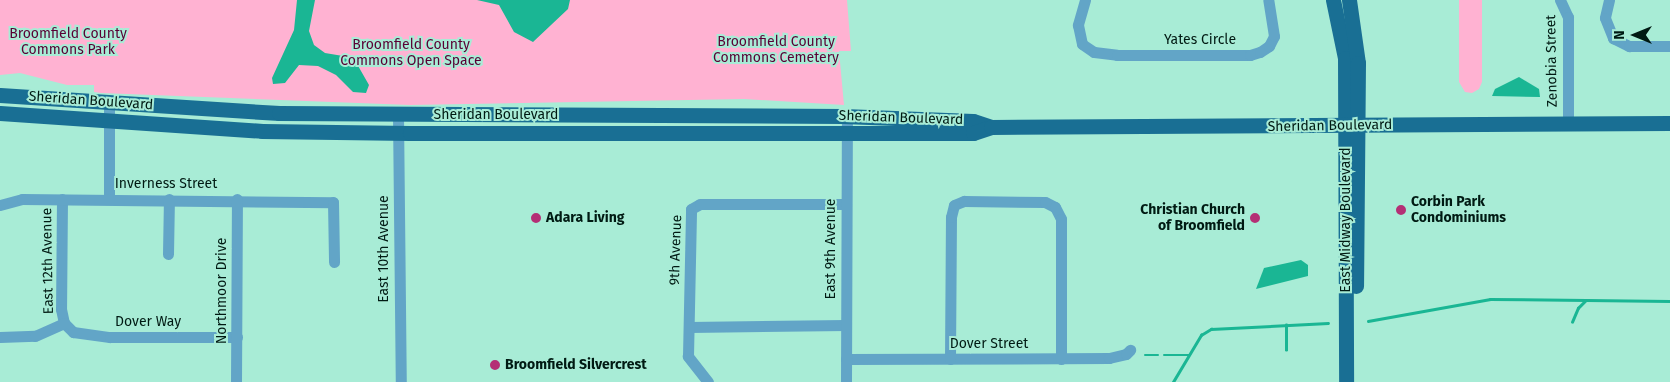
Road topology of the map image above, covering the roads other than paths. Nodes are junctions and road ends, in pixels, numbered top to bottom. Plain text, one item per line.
1 (1085, 0) edge
2 (1268, 0) edge
3 (1333, 0) edge
4 (1349, 0) edge
5 (1560, 0) edge
6 (1609, 0) edge
7 (1084, 45) junction
8 (1670, 46) edge
9 (1074, 52) dead end
10 (0, 95) edge
11 (109, 101) junction
12 (0, 113) edge
13 (398, 115) junction
14 (847, 116) junction
15 (109, 119) junction
16 (1568, 123) junction
17 (1670, 124) edge
18 (991, 127) junction
19 (1352, 127) junction
20 (398, 133) junction
21 (847, 134) junction
22 (62, 199) junction
23 (109, 199) junction
24 (169, 199) junction
25 (237, 199) junction
26 (846, 204) junction
27 (0, 205) edge
28 (168, 254) dead end
29 (334, 262) dead end
30 (64, 322) junction
31 (846, 325) junction
32 (689, 327) junction
33 (0, 337) edge
34 (236, 337) junction
35 (1130, 350) dead end
36 (846, 359) junction
37 (950, 359) junction
38 (1061, 359) junction
39 (236, 382) edge
40 (402, 382) edge
41 (708, 382) edge
42 (846, 382) edge
43 (1346, 382) edge
44 (1355, 382) edge

1 - 7 street
2 - 7 street, Yates Circle
3 - 19 main road, East Midway Boulevard
4 - 19 main road, East Midway Boulevard
5 - 16 street, Zenobia Street
6 - 8 street
7 - 9 street
10 - 11 main road, Sheridan Boulevard
11 - 13 main road, Sheridan Boulevard
11 - 15 street
12 - 15 main road, Sheridan Boulevard
13 - 14 main road, Sheridan Boulevard
13 - 20 street, East 10th Avenue
14 - 18 main road, Sheridan Boulevard
14 - 21 street, East 9th Avenue
15 - 20 main road, Sheridan Boulevard
15 - 23 street
16 - 17 main road, Sheridan Boulevard
16 - 19 main road, Sheridan Boulevard
18 - 19 main road, Sheridan Boulevard
18 - 21 main road, Sheridan Boulevard
19 - 43 main road, East Midway Boulevard
19 - 44 main road, East Midway Boulevard
20 - 21 main road, Sheridan Boulevard
20 - 40 street, East 10th Avenue
21 - 26 street, East 9th Avenue
22 - 23 street, Inverness Street
22 - 27 street, Inverness Street
22 - 30 street, East 12th Avenue
23 - 24 street, Inverness Street
24 - 25 street, Inverness Street
24 - 28 street
25 - 29 street, Inverness Street
25 - 34 street, Northmoor Drive
26 - 31 street, East 9th Avenue
26 - 32 street, 9th Avenue
30 - 33 street
30 - 34 street, Dover Way
31 - 32 street
31 - 36 street, East 9th Avenue
32 - 41 street, 9th Avenue
34 - 39 street, Northmoor Drive
35 - 38 street, Dover Street
36 - 37 street, Dover Street
36 - 42 street, East 9th Avenue
37 - 38 street, Dover Street
37 - 38 street

